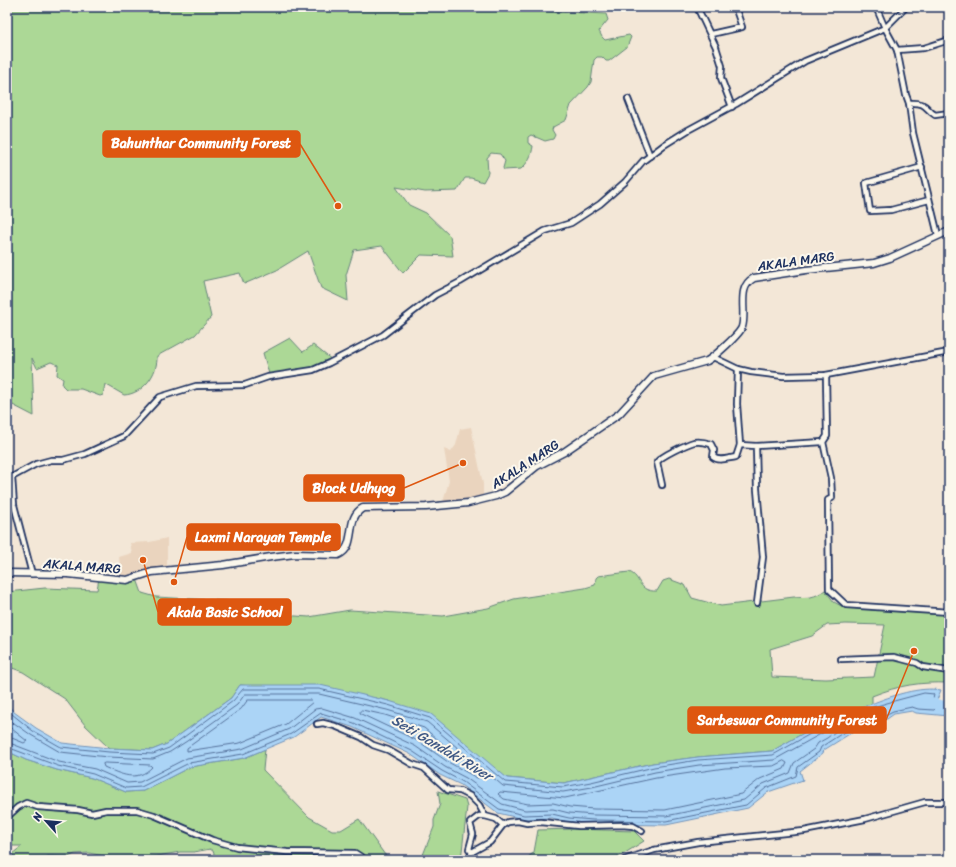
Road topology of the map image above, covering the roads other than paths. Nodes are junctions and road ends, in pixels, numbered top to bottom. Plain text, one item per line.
1 (697, 7) edge
2 (735, 7) edge
3 (876, 7) edge
4 (906, 7) edge
5 (884, 28) junction
6 (711, 34) junction
7 (949, 40) edge
8 (897, 50) junction
9 (628, 99) dead end
10 (909, 104) junction
11 (732, 107) junction
12 (949, 113) edge
13 (650, 156) junction
14 (922, 167) junction
15 (929, 200) junction
16 (949, 231) edge
17 (938, 235) junction
18 (949, 352) edge
19 (713, 358) junction
20 (738, 369) junction
21 (826, 375) junction
22 (823, 442) junction
23 (740, 445) junction
24 (756, 446) junction
25 (662, 485) dead end
26 (14, 505) junction
27 (7, 506) edge
28 (7, 573) edge
29 (32, 574) junction
30 (757, 603) dead end
31 (949, 612) edge
32 (841, 660) dead end
33 (949, 671) edge
34 (317, 724) dead end
35 (949, 802) edge
36 (484, 816) junction
37 (7, 817) edge
38 (503, 825) junction
39 (642, 831) dead end
40 (472, 852) junction
41 (366, 860) edge
42 (469, 860) edge
43 (624, 860) edge

1 - 6 street
2 - 6 street
3 - 5 street
4 - 5 street
5 - 8 street
5 - 11 street
6 - 11 street
7 - 8 street
8 - 10 street
9 - 13 street
10 - 12 street
10 - 14 street
11 - 13 street
13 - 26 street
14 - 15 street
14 - 15 street
15 - 17 street
16 - 17 main road, AKALA MARG
17 - 19 main road, AKALA MARG
18 - 21 street
19 - 20 street
19 - 29 main road, AKALA MARG
20 - 21 street
20 - 23 street
21 - 22 street
22 - 24 street
22 - 31 street
23 - 24 street
23 - 25 street
24 - 30 street
26 - 27 street
26 - 29 street
28 - 29 main road, AKALA MARG
32 - 33 street
34 - 36 street
35 - 43 street
36 - 38 street
36 - 40 street
37 - 41 street
38 - 39 street
38 - 40 street
40 - 42 street

